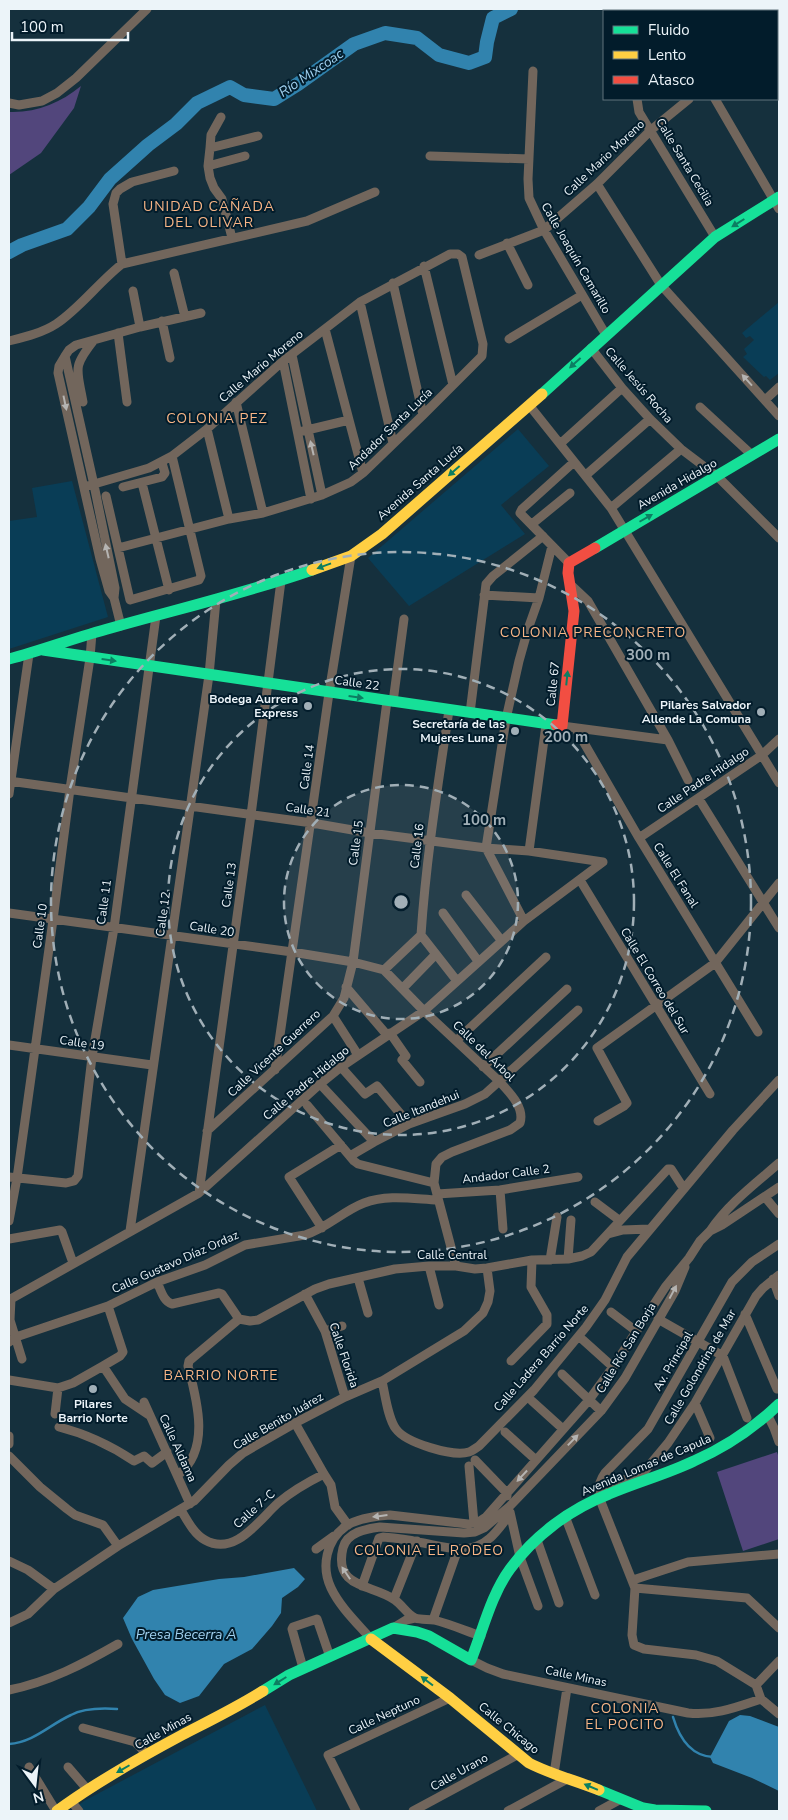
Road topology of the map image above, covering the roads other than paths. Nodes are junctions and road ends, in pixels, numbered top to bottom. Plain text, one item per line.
1 (147, 9) edge
2 (533, 72) dead end
3 (637, 100) edge
4 (688, 100) edge
5 (716, 100) edge
6 (9, 103) edge
7 (220, 117) dead end
8 (651, 130) junction
9 (258, 136) dead end
10 (210, 148) junction
11 (245, 156) dead end
12 (430, 156) dead end
13 (529, 159) junction
14 (208, 166) junction
15 (174, 171) dead end
16 (597, 184) junction
17 (375, 192) dead end
18 (778, 202) edge
19 (544, 230) junction
20 (715, 237) junction
21 (232, 238) junction
22 (506, 243) junction
23 (480, 256) dead end
24 (122, 264) junction
25 (424, 266) junction
26 (174, 273) dead end
27 (393, 283) junction
28 (528, 284) dead end
29 (660, 286) junction
30 (133, 291) dead end
31 (582, 295) junction
32 (360, 302) junction
33 (201, 313) dead end
34 (185, 317) junction
35 (162, 321) junction
36 (140, 326) junction
37 (325, 329) junction
38 (118, 333) junction
39 (606, 335) junction
40 (509, 339) dead end
41 (94, 340) junction
42 (9, 341) edge
43 (591, 348) junction
44 (292, 355) junction
45 (65, 356) junction
46 (170, 358) dead end
47 (480, 359) joint
48 (283, 362) junction
49 (453, 385) junction
50 (779, 386) edge
51 (622, 388) junction
52 (765, 400) junction
53 (83, 402) dead end
54 (127, 402) dead end
55 (236, 402) junction
56 (529, 405) junction
57 (700, 407) dead end
58 (423, 416) junction
59 (779, 416) edge
60 (349, 420) junction
61 (650, 420) junction
62 (207, 429) junction
63 (308, 430) junction
64 (298, 432) junction
65 (779, 440) edge
66 (393, 443) junction
67 (561, 443) junction
68 (681, 449) junction
69 (172, 456) junction
70 (752, 456) junction
71 (574, 462) junction
72 (162, 463) junction
73 (363, 473) junction
74 (586, 475) junction
75 (718, 477) junction
76 (142, 483) junction
77 (94, 485) junction
78 (84, 487) junction
79 (123, 487) dead end
80 (570, 493) dead end
81 (322, 495) junction
82 (106, 496) dead end
83 (311, 499) junction
84 (611, 508) junction
85 (264, 513) junction
86 (229, 519) junction
87 (532, 524) junction
88 (190, 529) junction
89 (626, 530) junction
90 (543, 536) junction
91 (155, 538) junction
92 (779, 538) edge
93 (552, 546) junction
94 (118, 548) junction
95 (351, 556) junction
96 (569, 563) junction
97 (281, 581) junction
98 (572, 585) junction
99 (169, 590) junction
100 (484, 595) junction
101 (114, 598) junction
102 (539, 598) junction
103 (216, 600) junction
104 (156, 616) junction
105 (404, 618) dead end
106 (121, 626) junction
107 (92, 633) junction
108 (43, 650) junction
109 (29, 654) junction
110 (90, 658) junction
111 (9, 659) edge
112 (150, 666) junction
113 (209, 675) junction
114 (268, 684) junction
115 (329, 693) junction
116 (390, 702) junction
117 (449, 710) junction
118 (470, 713) junction
119 (506, 719) junction
120 (546, 725) junction
121 (562, 726) junction
122 (576, 729) junction
123 (779, 739) edge
124 (668, 740) junction
125 (762, 755) junction
126 (688, 780) dead end
127 (10, 781) edge
128 (779, 783) edge
129 (70, 789) junction
130 (9, 794) edge
131 (131, 798) junction
132 (699, 799) junction
133 (190, 807) junction
134 (251, 815) junction
135 (312, 823) junction
136 (370, 833) junction
137 (639, 838) junction
138 (430, 841) junction
139 (486, 848) junction
140 (529, 851) junction
141 (603, 862) joint
142 (580, 880) junction
143 (779, 883) edge
144 (466, 895) dead end
145 (764, 901) junction
146 (9, 913) edge
147 (443, 913) dead end
148 (54, 920) junction
149 (524, 921) junction
150 (114, 928) junction
151 (779, 928) edge
152 (422, 934) junction
153 (173, 936) junction
154 (502, 940) junction
155 (233, 945) junction
156 (292, 952) junction
157 (436, 954) junction
158 (546, 957) dead end
159 (478, 961) junction
160 (352, 962) junction
161 (715, 962) junction
162 (384, 970) junction
163 (457, 980) junction
164 (346, 987) junction
165 (404, 988) junction
166 (567, 989) dead end
167 (655, 1005) junction
168 (424, 1010) junction
169 (578, 1010) dead end
170 (333, 1016) junction
171 (758, 1032) dead end
172 (389, 1034) junction
173 (456, 1041) junction
174 (9, 1045) edge
175 (34, 1049) junction
176 (358, 1055) junction
177 (92, 1057) junction
178 (152, 1065) junction
179 (341, 1067) junction
180 (483, 1067) junction
181 (275, 1070) junction
182 (779, 1080) edge
183 (499, 1081) junction
184 (420, 1082) dead end
185 (320, 1084) junction
186 (710, 1094) dead end
187 (307, 1105) dead end
188 (598, 1121) dead end
189 (409, 1124) junction
190 (207, 1131) junction
191 (374, 1142) junction
192 (341, 1145) junction
193 (350, 1156) junction
194 (779, 1163) edge
195 (13, 1177) edge
196 (578, 1177) dead end
197 (434, 1183) junction
198 (779, 1187) edge
199 (684, 1189) junction
200 (500, 1190) junction
201 (199, 1193) junction
202 (438, 1197) junction
203 (765, 1197) junction
204 (595, 1202) dead end
205 (779, 1214) edge
206 (557, 1217) dead end
207 (571, 1220) dead end
208 (618, 1220) junction
209 (9, 1221) edge
210 (322, 1228) junction
211 (503, 1228) dead end
212 (649, 1229) junction
213 (710, 1230) junction
214 (130, 1231) junction
215 (606, 1234) junction
216 (9, 1239) edge
217 (779, 1244) edge
218 (689, 1258) junction
219 (568, 1259) junction
220 (532, 1260) junction
221 (550, 1260) junction
222 (73, 1263) junction
223 (430, 1266) junction
224 (456, 1266) junction
225 (487, 1268) junction
226 (776, 1277) edge
227 (358, 1278) junction
228 (157, 1282) junction
229 (305, 1294) junction
230 (779, 1296) edge
231 (10, 1299) edge
232 (439, 1305) dead end
233 (108, 1306) junction
234 (611, 1312) dead end
235 (368, 1313) dead end
236 (745, 1314) junction
237 (239, 1319) junction
238 (658, 1319) junction
239 (342, 1326) dead end
240 (325, 1331) junction
241 (636, 1331) junction
242 (12, 1340) edge
243 (583, 1340) dead end
244 (698, 1344) junction
245 (723, 1356) junction
246 (22, 1359) dead end
247 (511, 1361) dead end
248 (103, 1366) junction
249 (614, 1367) junction
250 (562, 1374) dead end
251 (9, 1380) edge
252 (382, 1381) junction
253 (58, 1388) junction
254 (777, 1389) dead end
255 (345, 1397) junction
256 (589, 1400) junction
257 (532, 1401) dead end
258 (144, 1402) dead end
259 (695, 1403) junction
260 (779, 1404) edge
261 (601, 1411) junction
262 (54, 1414) dead end
263 (149, 1415) junction
264 (768, 1416) junction
265 (747, 1418) dead end
266 (296, 1423) junction
267 (59, 1427) dead end
268 (777, 1427) edge
269 (562, 1429) junction
270 (505, 1432) dead end
271 (9, 1436) edge
272 (710, 1438) dead end
273 (779, 1442) edge
274 (9, 1444) edge
275 (167, 1452) junction
276 (9, 1456) edge
277 (536, 1460) junction
278 (324, 1474) junction
279 (178, 1475) junction
280 (507, 1493) junction
281 (598, 1493) junction
282 (190, 1504) junction
283 (180, 1510) junction
284 (510, 1511) junction
285 (565, 1516) junction
286 (474, 1523) junction
287 (348, 1525) junction
288 (337, 1533) junction
289 (537, 1540) junction
290 (417, 1541) junction
291 (118, 1546) junction
292 (316, 1549) dead end
293 (458, 1549) junction
294 (779, 1554) edge
295 (520, 1557) junction
296 (9, 1561) edge
297 (634, 1584) junction
298 (362, 1586) junction
299 (54, 1589) junction
300 (595, 1595) dead end
301 (394, 1599) junction
302 (559, 1603) dead end
303 (538, 1606) dead end
304 (415, 1618) junction
305 (433, 1620) junction
306 (9, 1623) edge
307 (392, 1628) junction
308 (779, 1628) edge
309 (481, 1636) junction
310 (371, 1638) junction
311 (118, 1644) dead end
312 (330, 1657) junction
313 (471, 1660) junction
314 (779, 1661) edge
315 (303, 1668) junction
316 (756, 1685) junction
317 (566, 1688) junction
318 (9, 1690) edge
319 (450, 1698) junction
320 (761, 1699) junction
321 (779, 1714) edge
322 (83, 1728) dead end
323 (517, 1754) junction
324 (145, 1756) junction
325 (29, 1767) dead end
326 (68, 1767) dead end
327 (554, 1774) junction
328 (569, 1778) junction
329 (87, 1789) junction
330 (621, 1799) junction
331 (71, 1801) junction
332 (56, 1811) edge
333 (78, 1811) edge
334 (356, 1811) edge
335 (413, 1811) edge
336 (508, 1811) edge
337 (599, 1811) edge
338 (689, 1811) edge
339 (706, 1811) edge

1 - 6 street
2 - 13 street, Calle Joaquín Camarillo
3 - 8 street, Calle Santa Cecilia
4 - 8 street, Calle Mario Moreno
5 - 18 street
7 - 10 street
8 - 16 street, Calle Mario Moreno
8 - 20 street, Calle Santa Cecilia
9 - 10 street
10 - 14 street
11 - 14 street
12 - 13 street
13 - 19 street, Calle Joaquín Camarillo
14 - 21 street
15 - 24 street
16 - 19 street, Calle Mario Moreno
16 - 29 street
17 - 21 street
18 -> 20 street, Avenida Santa Lucía
19 - 22 street, Calle Mario Moreno
19 - 31 street, Calle Joaquín Camarillo
20 - 29 street, Avenida Santa Lucía
21 - 24 street
22 - 23 street, Calle Mario Moreno
22 - 28 street
24 - 42 street
25 - 27 street, Calle Mario Moreno
25 - 47 street, Calle Mario Moreno
25 - 49 street
26 - 34 street
27 - 32 street, Calle Mario Moreno
27 - 58 street
29 - 39 street, Avenida Santa Lucía
52 -> 29 street
30 - 36 street
31 - 39 street, Calle Joaquín Camarillo
31 - 40 street
32 - 37 street, Calle Mario Moreno
32 - 66 street
33 - 34 street
34 - 35 street
35 - 36 street
35 - 46 street
36 - 38 street
37 - 44 street, Calle Mario Moreno
37 - 60 street
38 - 41 street
38 - 54 street
39 - 43 street, Avenida Santa Lucía
41 - 45 street
41 - 53 street
43 - 51 street, Calle Jesús Rocha
43 -> 56 street, Avenida Santa Lucía
44 - 48 street, Calle Mario Moreno
44 - 63 street
45 - 77 street
45 -> 78 street
47 - 49 street, Andador Santa Lucía
48 - 55 street, Calle Mario Moreno
48 - 64 street
49 - 58 street, Andador Santa Lucía
50 - 52 street
51 - 61 street, Calle Jesús Rocha
51 - 67 street
52 - 59 street
55 - 62 street, Calle Mario Moreno
55 - 85 street
56 - 67 street
56 -> 95 street, Avenida Santa Lucía
57 - 70 street
58 - 66 street, Andador Santa Lucía
60 - 63 street
60 - 73 street
61 - 68 street, Calle Jesús Rocha
61 - 74 street
62 - 69 street, Calle Mario Moreno
62 - 86 street
63 - 64 street
81 -> 63 street
64 - 83 street
65 - 70 street, Avenida Hidalgo
66 - 73 street, Andador Santa Lucía
67 - 71 street
68 - 75 street, Calle Jesús Rocha
68 - 84 street
69 - 72 street, Calle Mario Moreno
69 - 88 street
70 - 75 street, Avenida Hidalgo
71 - 74 street
71 - 87 street
72 - 76 street
72 - 77 street, Calle Mario Moreno
73 - 81 street, Andador Santa Lucía
74 - 84 street
89 -> 75 street, Avenida Hidalgo
75 - 92 street, Calle Jesús Rocha
76 - 79 street
76 - 91 street
77 - 78 street, Calle Mario Moreno
101 -> 77 street
78 - 101 street
80 - 87 street
81 - 83 street, Andador Santa Lucía
82 - 94 street
83 - 85 street, Andador Santa Lucía
84 - 89 street
85 - 86 street, Andador Santa Lucía
86 - 88 street, Andador Santa Lucía
87 - 90 street
88 - 91 street, Andador Santa Lucía
88 - 99 street
89 - 96 street, Avenida Hidalgo
89 - 125 street
90 - 93 street
90 - 100 street
91 - 94 street, Andador Santa Lucía
91 - 99 street
93 - 96 street
93 - 102 street
94 - 99 street
95 -> 97 street, Avenida Santa Lucía
95 - 115 street, Calle 14
96 - 98 street, Calle 67
97 - 103 street, Avenida Santa Lucía
97 - 114 street, Calle 13
121 -> 98 street, Calle 67
98 - 124 street
100 - 102 street
100 - 118 street
101 - 106 street
102 - 119 street
103 - 104 street, Avenida Santa Lucía
103 - 113 street, Calle 12
104 - 106 street, Avenida Santa Lucía
104 - 112 street, Calle 11
105 - 116 street, Calle 15
106 - 107 street, Avenida Santa Lucía
107 - 108 street, Avenida Santa Lucía
107 - 110 street, Calle 10
108 - 109 street, Avenida Santa Lucía
108 - 110 street, Calle 22
109 - 111 street, Avenida Santa Lucía
109 - 127 street
110 -> 112 street, Calle 22
110 - 129 street, Calle 10
112 - 113 street, Calle 22
112 - 131 street, Calle 11
113 - 114 street, Calle 22
113 - 133 street, Calle 12
114 - 115 street, Calle 22
114 - 134 street, Calle 13
115 -> 116 street, Calle 22
115 - 135 street, Calle 14
116 - 117 street, Calle 22
116 - 136 street, Calle 15
117 - 118 street, Calle 22
117 - 138 street, Calle 16
118 - 119 street, Calle 22
119 - 120 street, Calle 22
119 - 139 street
120 - 121 street, Calle 22
120 - 140 street
121 - 122 street, Calle 22
122 - 124 street, Calle 22
122 - 137 street, Calle El Fanal
123 - 125 street, Calle Padre Hidalgo
124 - 126 street
125 - 128 street
125 - 132 street, Calle Padre Hidalgo
127 - 129 street, Calle 21
127 - 130 street
129 - 131 street, Calle 21
129 - 148 street, Calle 10
131 - 133 street, Calle 21
131 - 150 street, Calle 11
132 - 137 street, Calle Padre Hidalgo
132 - 145 street
133 - 134 street, Calle 21
133 - 153 street, Calle 12
134 - 135 street, Calle 21
134 - 155 street, Calle 13
135 - 136 street, Calle 21
135 - 156 street, Calle 14
136 - 138 street, Calle 21
136 - 160 street, Calle 15
137 - 161 street, Calle El Fanal
138 - 139 street, Calle 21
138 - 152 street, Calle 16
139 - 140 street, Calle 21
139 - 149 street
140 - 141 street, Calle 21
141 - 142 street, Calle Padre Hidalgo
142 - 149 street, Calle Padre Hidalgo
142 - 167 street, Calle El Correo del Sur
143 - 145 street
144 - 154 street
145 - 151 street
145 - 161 street
146 - 148 street, Calle 20
147 - 159 street
148 - 150 street, Calle 20
148 - 175 street, Calle 10
149 - 154 street, Calle Padre Hidalgo
150 - 153 street, Calle 20
150 - 177 street, Calle 11
152 - 157 street
152 - 162 street
153 - 155 street, Calle 20
153 - 178 street, Calle 12
154 - 159 street, Calle Padre Hidalgo
155 - 156 street, Calle 20
155 - 190 street, Calle 13
156 - 160 street, Calle 20
156 - 181 street, Calle 14
157 - 163 street
157 - 165 street
158 - 173 street
159 - 163 street, Calle Padre Hidalgo
160 - 162 street, Calle 20
160 - 164 street, Calle 15
161 - 167 street
161 - 171 street, Calle El Fanal
162 - 165 street, Calle del Árbol
163 - 168 street, Calle Padre Hidalgo
164 - 170 street, Calle Vicente Guerrero
164 - 172 street
165 - 168 street, Calle del Árbol
166 - 180 street
167 - 186 street, Calle El Correo del Sur
167 - 188 street
168 - 172 street, Calle Padre Hidalgo
168 - 173 street, Calle del Árbol
169 - 183 street, Calle Itandehui
170 - 176 street
170 - 181 street, Calle Vicente Guerrero
172 - 176 street, Calle Padre Hidalgo
172 - 184 street
173 - 180 street, Calle del Árbol
174 - 175 street, Calle 19
175 - 177 street, Calle 19
175 - 195 street, Calle 10
176 - 179 street, Calle Padre Hidalgo
177 - 178 street, Calle 19
177 - 195 street, Calle 11
178 - 214 street, Calle 12
179 - 185 street, Calle Padre Hidalgo
179 - 189 street
180 - 183 street, Calle del Árbol
181 - 190 street, Calle Vicente Guerrero
182 - 199 street, Calle Ladera Barrio Norte
183 - 189 street, Calle Itandehui
183 - 197 street, Calle del Árbol
185 - 191 street
185 - 201 street, Calle Padre Hidalgo
187 - 192 street
189 - 191 street, Calle Itandehui
190 - 201 street, Calle 13
191 - 193 street, Calle Itandehui
192 - 193 street
192 - 210 street
193 - 197 street
194 - 213 street, Calle Río San Borja
195 - 209 street, Calle 10
196 - 200 street, Andador Calle 2
197 - 202 street, Calle del Árbol
198 - 203 street, Calle Río San Borja
199 - 208 street, Calle Central
199 - 212 street, Calle Ladera Barrio Norte
200 - 202 street, Andador Calle 2
200 - 211 street
201 - 214 street, Calle Padre Hidalgo
202 - 210 street, Calle Gustavo Díaz Ordaz
202 - 224 street, Calle del Árbol
203 - 205 street
203 - 213 street, Calle Río San Borja
204 - 208 street
206 - 221 street
207 - 219 street
208 - 215 street, Calle Central
210 - 228 street, Calle Gustavo Díaz Ordaz
212 - 215 street
212 - 252 street, Calle Ladera Barrio Norte
213 - 218 street, Calle Río San Borja
214 - 222 street, Calle Padre Hidalgo
215 - 219 street, Calle Central
216 - 222 street
217 - 244 street, Av. Principal
238 -> 218 street, Calle Río San Borja
218 - 241 street, Calle Río San Borja
219 - 221 street, Calle Central
220 - 221 street, Calle Central
220 - 225 street, Calle Central
220 - 247 street
222 - 231 street, Calle Padre Hidalgo
223 - 224 street, Calle Central
223 - 227 street, Calle Central
223 - 232 street
224 - 225 street, Calle Central
225 - 252 street, Calle Benito Juárez
226 - 230 street
226 - 236 street, Calle Golondrina de Mar
227 - 229 street, Calle Central
227 - 235 street
228 - 233 street, Calle Gustavo Díaz Ordaz
228 - 237 street
229 - 237 street, Calle Central
229 - 240 street, Calle Florida
231 - 242 street
233 - 242 street, Calle Gustavo Díaz Ordaz
233 - 248 street
234 - 241 street
236 - 245 street, Calle Golondrina de Mar
236 - 254 street
237 - 279 street
238 - 244 street
238 - 261 street, Calle Río San Borja
239 - 240 street
240 - 255 street, Calle Florida
241 - 249 street, Calle Río San Borja
242 - 246 street
243 - 249 street
244 - 245 street
244 - 281 street, Av. Principal
245 - 259 street, Calle Golondrina de Mar
245 - 265 street
248 - 253 street
248 - 263 street
249 - 256 street, Calle Río San Borja
250 - 256 street
251 - 253 street
252 - 255 street, Calle Benito Juárez
253 - 262 street
255 - 266 street, Calle Benito Juárez
256 - 261 street
256 - 269 street, Calle Río San Borja
257 - 269 street
258 - 263 street, Calle Aldama
259 - 272 street
259 - 281 street, Calle Golondrina de Mar
260 - 264 street, Avenida Lomas de Capula
284 -> 261 street, Calle Río San Borja
263 - 275 street, Calle Aldama
264 - 268 street
264 - 281 street, Avenida Lomas de Capula
266 - 278 street
266 - 282 street, Calle Benito Juárez
267 - 275 street
268 - 273 street
269 - 277 street, Calle Río San Borja
270 - 277 street
271 - 274 street
275 - 279 street, Calle Aldama
276 - 291 street
277 -> 280 street, Calle Río San Borja
278 - 283 street, Calle 7-C
278 - 287 street
279 - 282 street, Calle Aldama
280 - 284 street
280 - 286 street, Calle Río San Borja
280 - 286 street
281 - 285 street, Avenida Lomas de Capula
281 - 297 street
282 - 283 street, Calle Benito Juárez
283 - 291 street, Calle Benito Juárez
284 - 293 street
284 - 295 street
298 -> 284 street, Calle Río San Borja
285 - 289 street, Avenida Lomas de Capula
285 - 300 street
286 -> 287 street
287 - 288 street
288 - 292 street
288 - 310 street
289 - 295 street, Avenida Lomas de Capula
289 - 302 street
290 - 293 street
290 - 298 street
290 - 301 street
291 - 299 street, Calle Benito Juárez
293 - 305 street
294 - 297 street
295 - 303 street
295 - 309 street, Avenida Lomas de Capula
296 - 299 street
297 - 308 street
297 - 316 street
298 - 301 street, Calle Río San Borja
299 - 306 street, Calle Benito Juárez
301 - 304 street, Calle Río San Borja
304 - 305 street
304 - 307 street, Calle Minas
305 - 309 street
307 - 310 street, Calle Minas
307 - 313 street, Calle Minas
309 - 313 street, Avenida Lomas de Capula
310 - 312 street, Calle Minas
319 -> 310 street, Calle Chicago
311 - 318 street
312 - 315 street, Calle Minas
312 - 315 street
313 - 317 street, Calle Minas
314 - 316 street
315 -> 324 street, Calle Minas
316 - 320 street
317 - 320 street, Calle Minas
317 - 327 street
319 - 323 street, Calle Chicago
319 - 334 street, Calle Neptuno
320 - 321 street
322 - 324 street
323 - 327 street, Calle Chicago
323 - 335 street, Calle Urano
324 -> 329 street, Calle Minas
325 - 332 street
326 - 329 street
327 - 328 street, Calle Chicago
330 -> 328 street, Calle Chicago
328 - 336 street
329 - 331 street, Calle Minas
330 - 337 street
330 - 338 street, Calle Chicago
331 - 332 street, Calle Minas
331 - 333 street
338 - 339 street, Calle Chicago

